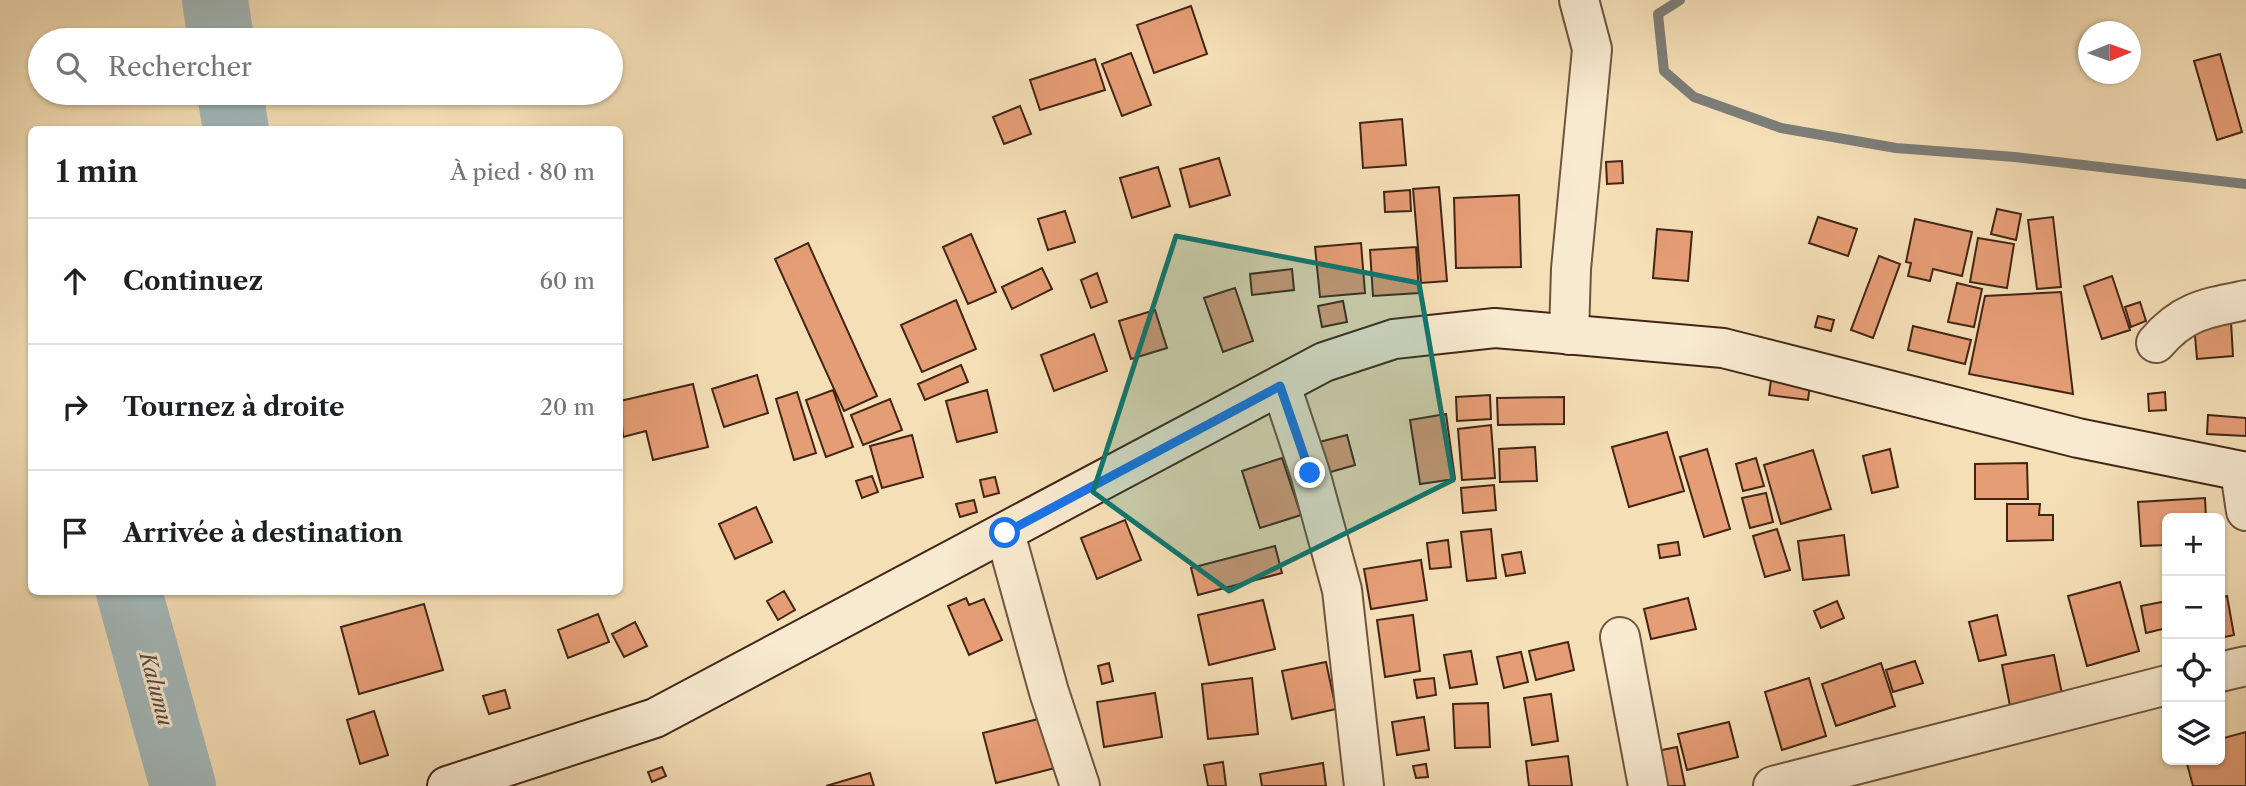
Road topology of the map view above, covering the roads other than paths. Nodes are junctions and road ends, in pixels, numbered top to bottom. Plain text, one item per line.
1 (1579, 0) edge
2 (2246, 300) edge
3 (1569, 335) junction
4 (2156, 343) dead end
5 (1280, 386) junction
6 (2243, 471) edge
7 (2246, 511) edge
8 (1005, 533) junction
9 (1620, 637) dead end
10 (2246, 666) edge
11 (2225, 671) edge
12 (2162, 686) edge
13 (447, 786) edge
14 (1080, 786) edge
15 (1364, 786) edge
16 (1648, 786) edge
17 (1773, 786) edge

1 - 3 main road
2 - 4 main road
3 - 5 main road
3 - 6 main road
5 - 8 main road
5 - 15 main road
6 - 7 main road
8 - 13 main road
8 - 14 main road
9 - 16 main road
10 - 11 main road
12 - 17 main road

